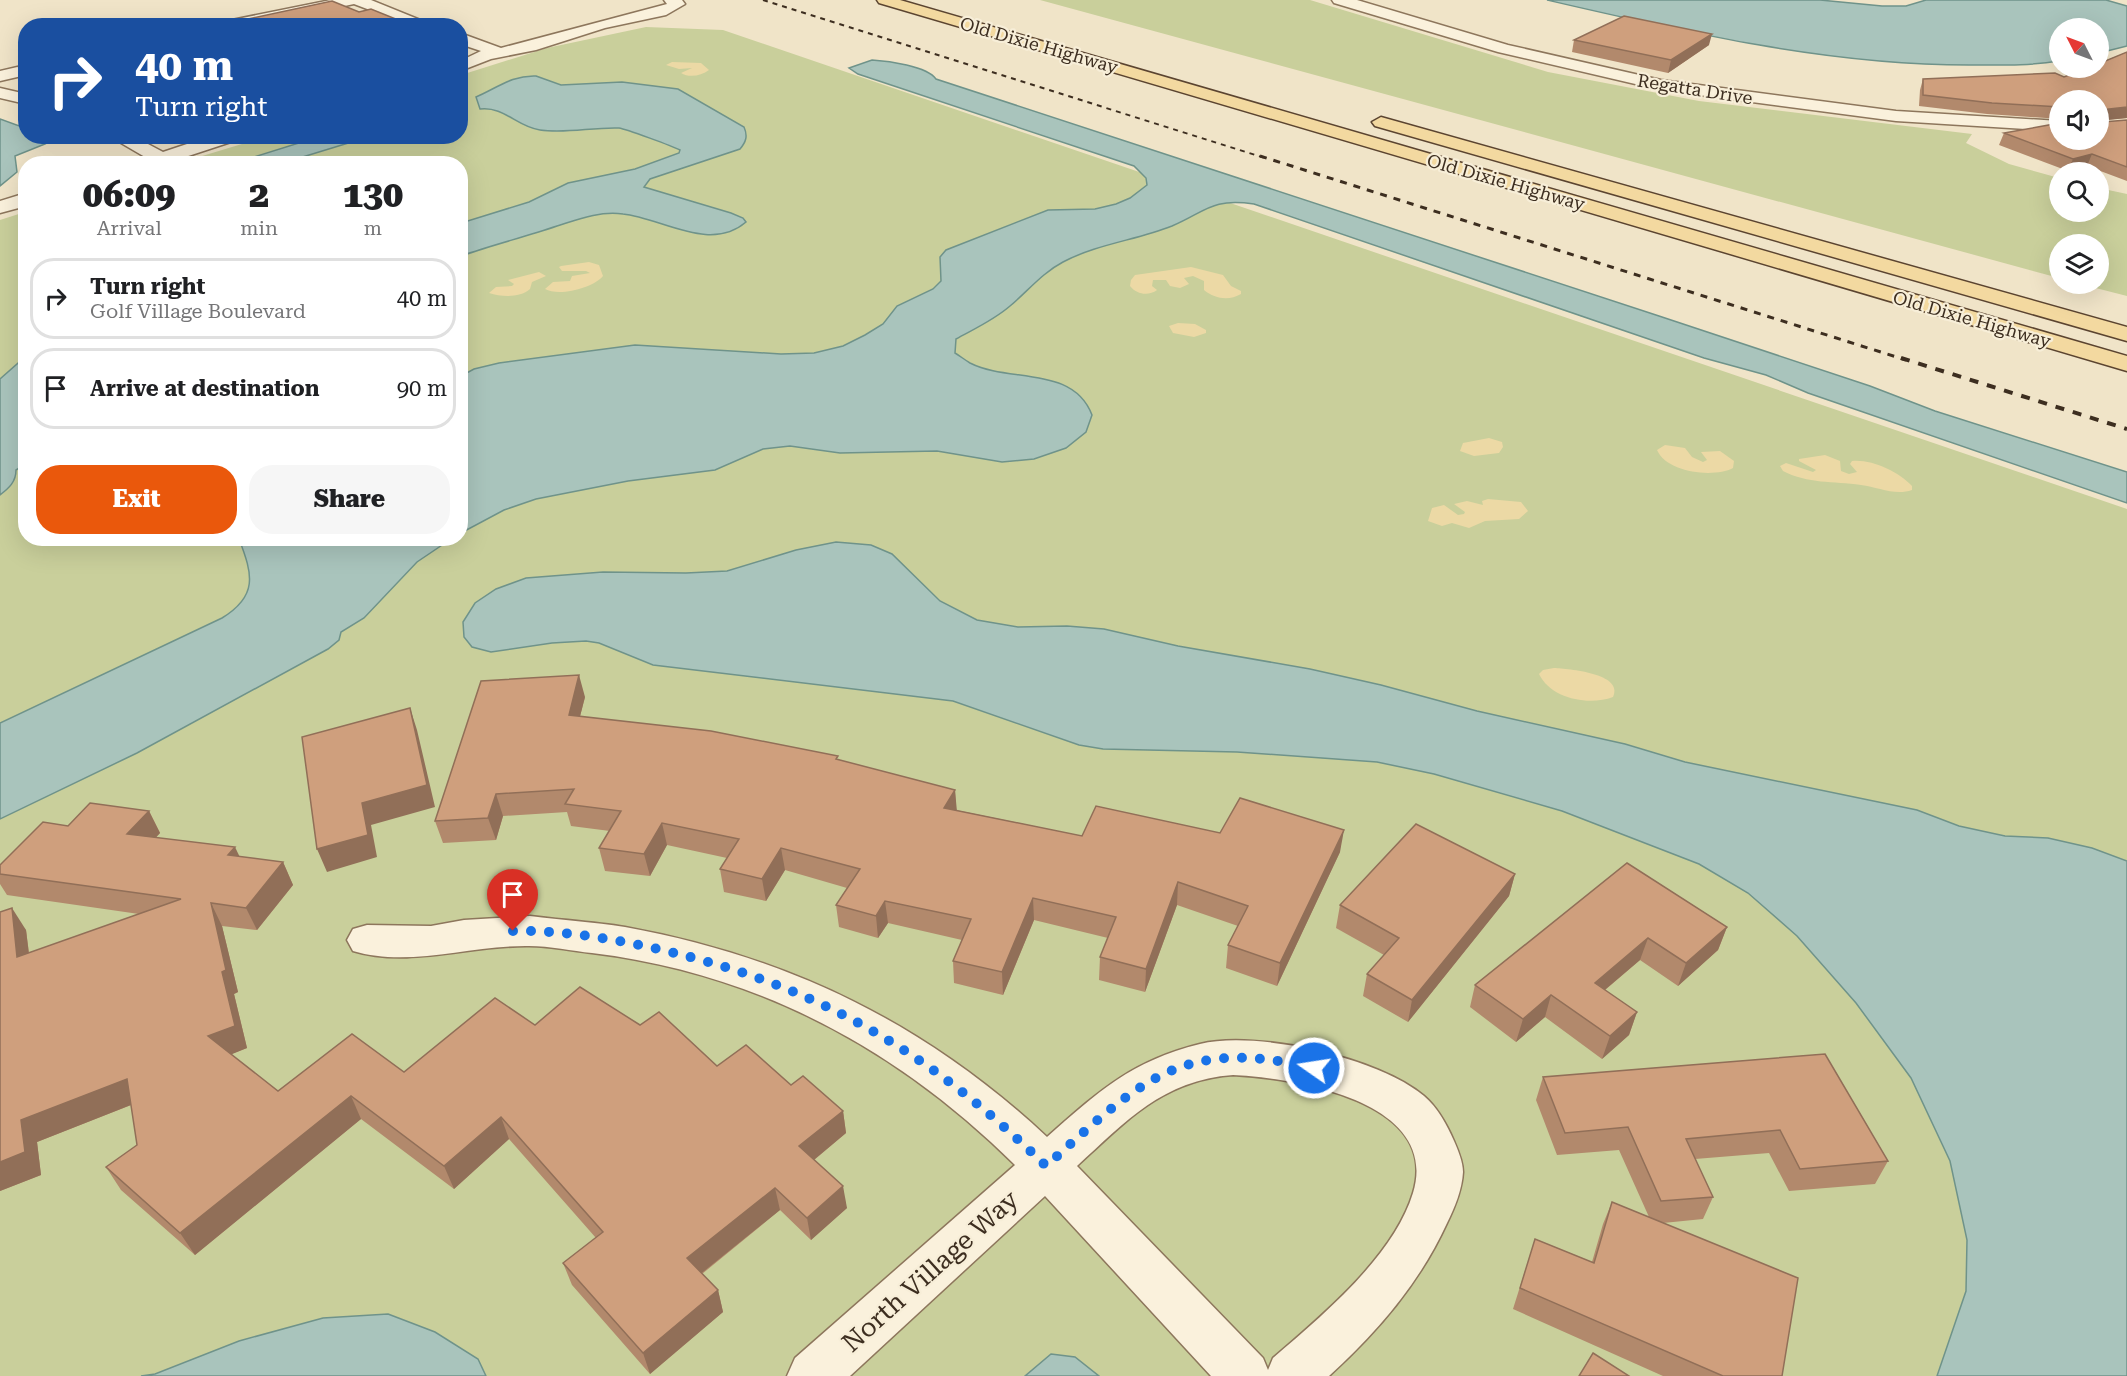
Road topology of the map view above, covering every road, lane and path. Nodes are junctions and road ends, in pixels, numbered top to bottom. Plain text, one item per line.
1 (355, 0) edge
2 (671, 0) edge
3 (884, 0) edge
4 (1339, 0) edge
5 (393, 12) junction
6 (266, 18) edge
7 (365, 18) edge
8 (408, 18) edge
9 (468, 41) edge
10 (488, 54) junction
11 (468, 63) edge
12 (18, 72) edge
13 (0, 76) edge
14 (0, 93) edge
15 (18, 97) edge
16 (1366, 118) dead end
17 (2049, 125) edge
18 (129, 144) edge
19 (206, 144) edge
20 (145, 156) edge
21 (168, 156) edge
22 (18, 202) edge
23 (0, 207) edge
24 (2127, 334) edge
25 (2127, 364) edge
26 (367, 940) dead end
27 (1046, 1166) junction
28 (813, 1376) edge
29 (1245, 1376) edge
30 (1291, 1376) edge

1 - 5 street
1 - 6 street
2 - 10 street
3 - 25 main road, Old Dixie Highway
4 - 17 street, Regatta Drive
5 - 7 street
5 - 8 street
9 - 10 street
10 - 11 street
12 - 13 street
14 - 15 street
16 - 24 main road, Old Dixie Highway
18 - 20 street
19 - 21 street
22 - 23 street
26 - 27 street
27 - 28 street, North Village Way
27 - 29 street
27 - 30 street, North Village Way

